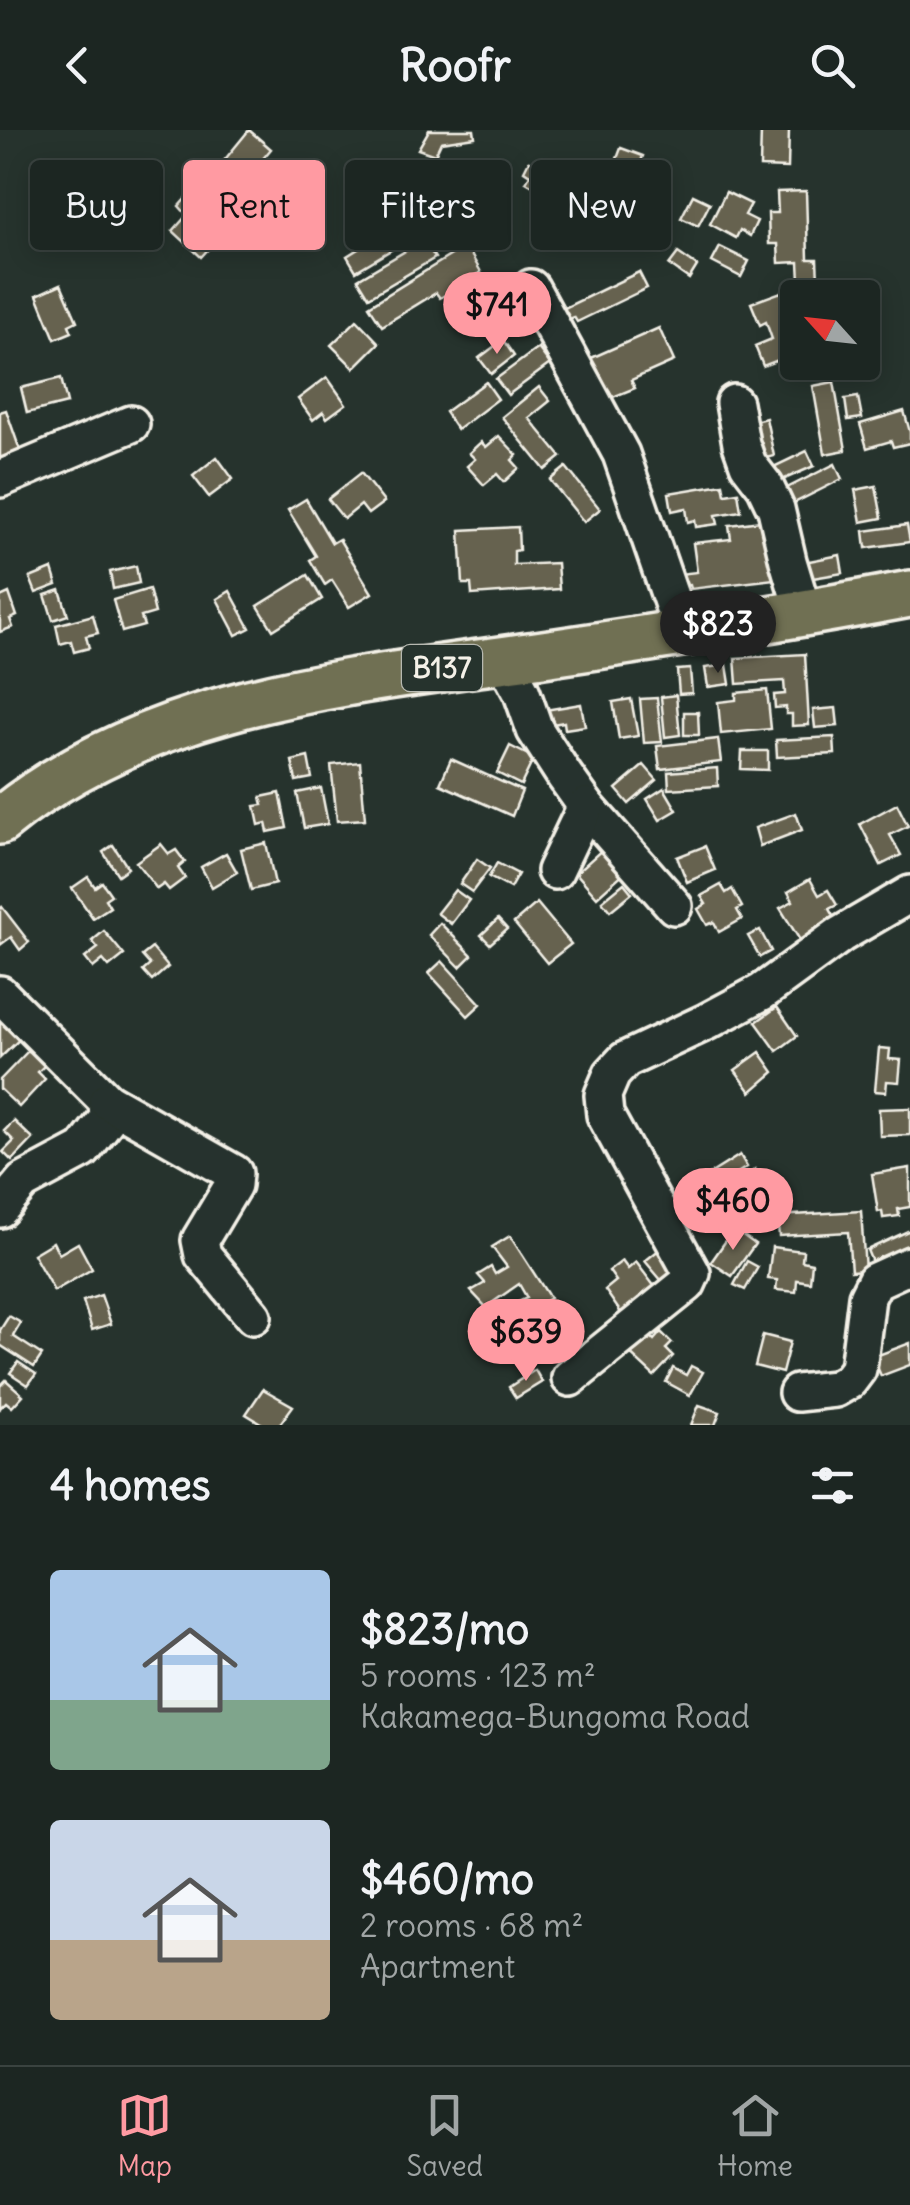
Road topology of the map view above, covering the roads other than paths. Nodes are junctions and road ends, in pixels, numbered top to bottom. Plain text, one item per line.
1 (531, 288) dead end
2 (734, 402) dead end
3 (131, 424) dead end
4 (0, 479) edge
5 (910, 594) edge
6 (804, 614) junction
7 (682, 634) junction
8 (504, 660) junction
9 (586, 806) junction
10 (4, 810) edge
11 (555, 871) dead end
12 (910, 894) edge
13 (674, 906) dead end
14 (0, 994) edge
15 (107, 1100) junction
16 (0, 1209) edge
17 (910, 1265) edge
18 (252, 1316) dead end
19 (570, 1378) dead end
20 (798, 1393) dead end

1 - 7 street
2 - 6 street
3 - 4 street
5 - 6 main road, B137
6 - 7 main road, B137
7 - 8 main road, B137
8 - 9 street
8 - 10 main road, B137
9 - 11 street
9 - 13 street
12 - 19 street
14 - 15 street
15 - 16 street
15 - 18 street
17 - 20 street

